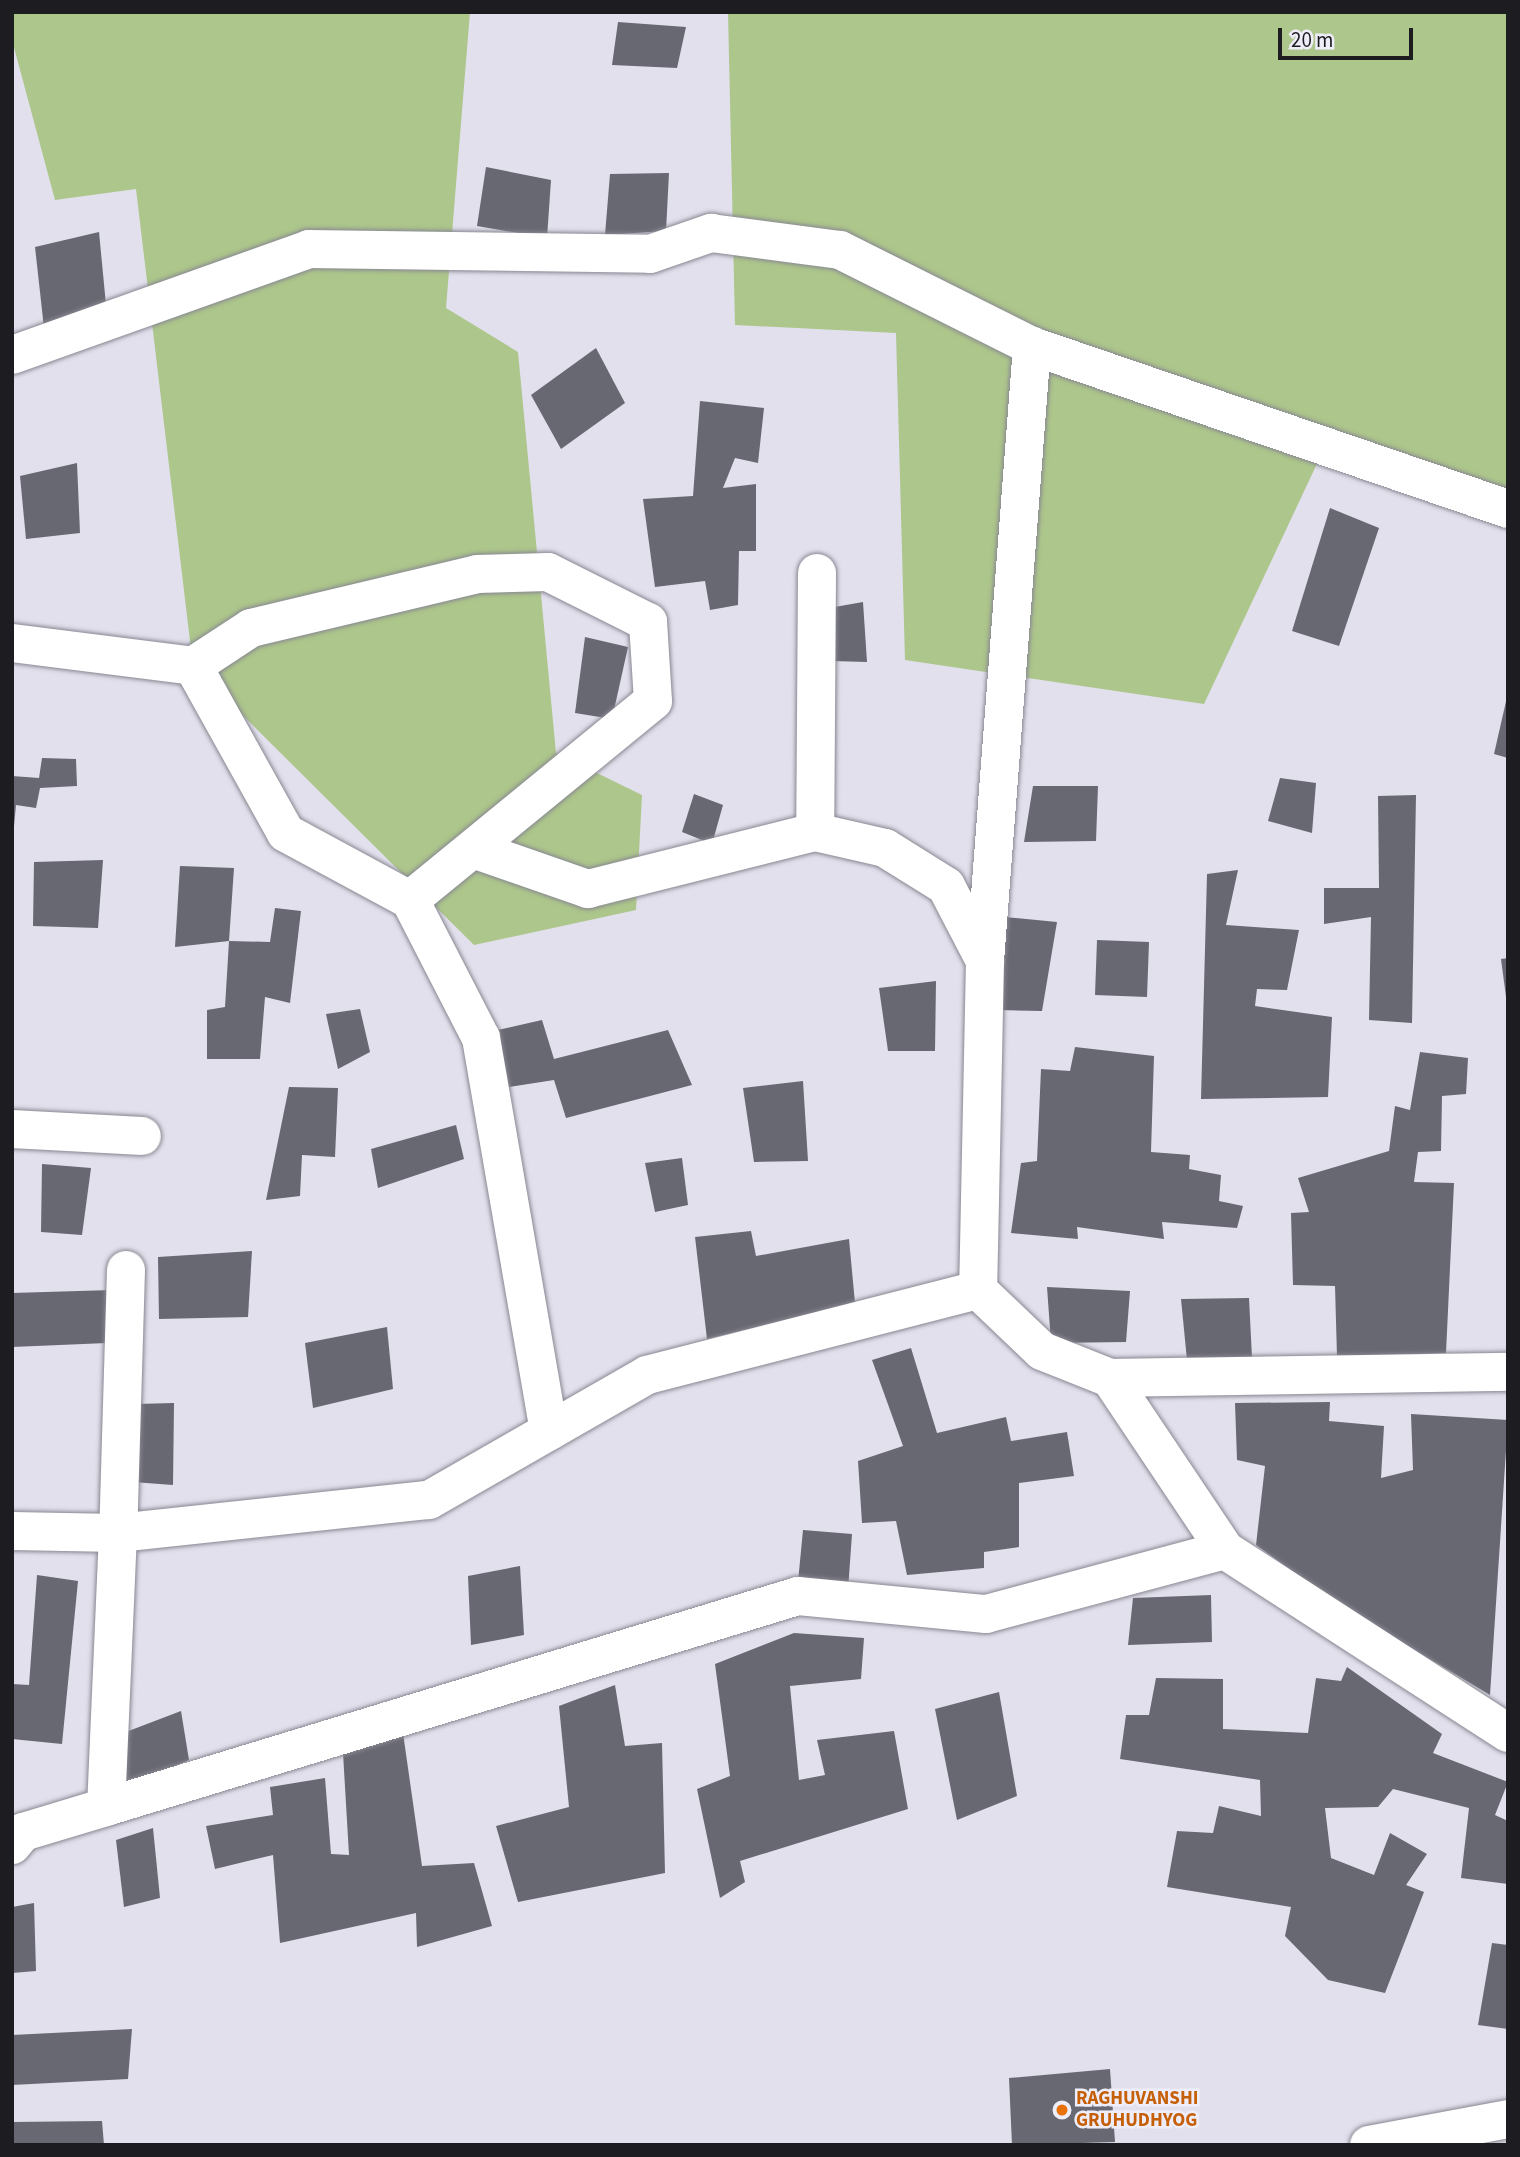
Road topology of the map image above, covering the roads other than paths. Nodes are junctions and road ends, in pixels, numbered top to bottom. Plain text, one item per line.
1 (1032, 346) junction
2 (12, 355) edge
3 (1508, 509) edge
4 (817, 573) dead end
5 (12, 643) edge
6 (193, 666) junction
7 (816, 832) junction
8 (473, 849) junction
9 (410, 900) junction
10 (985, 961) junction
11 (12, 1129) edge
12 (142, 1136) dead end
13 (126, 1269) dead end
14 (978, 1290) junction
15 (1508, 1373) edge
16 (1110, 1378) junction
17 (549, 1431) junction
18 (12, 1531) edge
19 (118, 1534) junction
20 (1225, 1550) junction
21 (1508, 1733) edge
22 (106, 1807) junction
23 (12, 1845) edge
24 (1508, 2119) edge
25 (1369, 2145) edge

1 - 2 street
1 - 3 street
1 - 10 street
4 - 7 street
5 - 6 street
6 - 8 street
6 - 9 street
7 - 8 street
7 - 10 street
8 - 9 street
9 - 17 street
10 - 14 street
11 - 12 street
13 - 19 street
14 - 16 street
14 - 17 street
15 - 16 street
16 - 20 street
17 - 19 street
18 - 19 street
19 - 22 street
20 - 21 street
20 - 22 street
22 - 23 street
24 - 25 street

